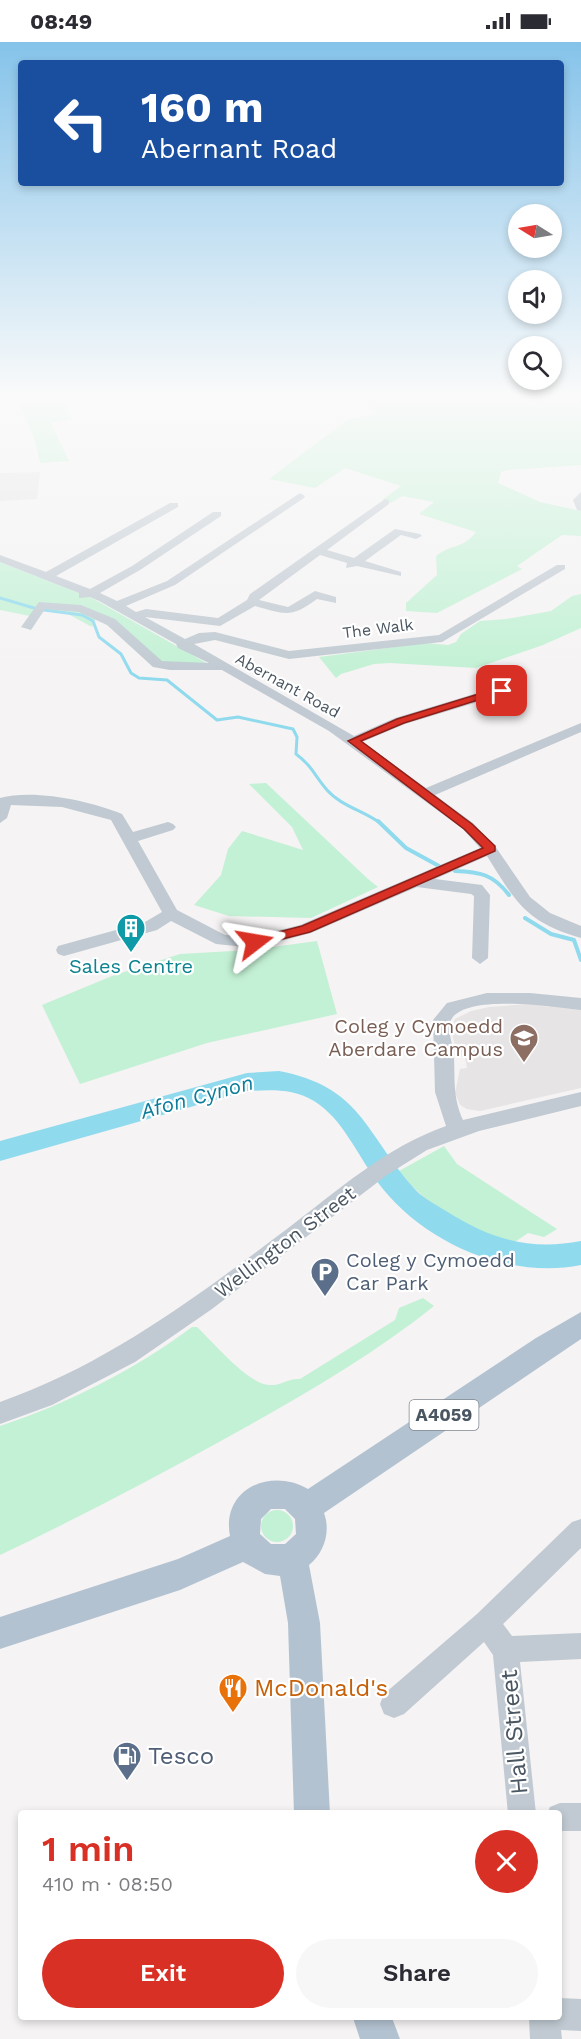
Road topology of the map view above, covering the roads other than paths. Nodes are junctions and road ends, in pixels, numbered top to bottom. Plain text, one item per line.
1 (581, 495) edge
2 (300, 496) dead end
3 (385, 502) dead end
4 (174, 506) dead end
5 (581, 508) edge
6 (217, 514) dead end
7 (416, 536) dead end
8 (319, 551) junction
9 (0, 558) edge
10 (353, 564) junction
11 (561, 567) dead end
12 (0, 570) edge
13 (397, 573) dead end
14 (46, 577) junction
15 (91, 593) junction
16 (332, 600) dead end
17 (253, 602) junction
18 (117, 606) junction
19 (134, 616) junction
20 (27, 627) dead end
21 (182, 645) junction
22 (221, 667) junction
23 (522, 684) dead end
24 (580, 727) edge
25 (353, 741) junction
26 (424, 794) junction
27 (0, 818) edge
28 (168, 827) dead end
29 (131, 838) junction
30 (490, 849) junction
31 (413, 881) junction
32 (171, 914) junction
33 (581, 932) edge
34 (63, 950) dead end
35 (480, 958) dead end
36 (581, 1004) edge
37 (581, 1099) edge
38 (457, 1128) junction
39 (581, 1324) edge
40 (0, 1413) edge
41 (307, 1507) junction
42 (581, 1531) edge
43 (249, 1544) junction
44 (292, 1558) junction
45 (486, 1623) junction
46 (0, 1632) edge
47 (581, 1646) edge
48 (506, 1650) junction
49 (394, 1704) dead end
50 (312, 1810) edge
51 (522, 1810) edge
52 (562, 1817) edge
53 (581, 1817) edge
54 (562, 2014) edge
55 (581, 2015) edge
56 (374, 2020) edge
57 (545, 2020) edge
58 (380, 2039) edge
59 (546, 2039) edge

1 - 5 street
2 - 18 street
3 - 8 street
4 - 14 street
6 - 15 street
7 - 10 street
8 - 10 street
8 - 17 street
9 - 14 street, Abernant Road
10 - 13 street
11 - 21 street, The Walk
12 - 15 street
14 - 15 street, Abernant Road
15 - 18 street, Abernant Road
16 - 17 street
17 - 19 street
18 - 19 street, Abernant Road
19 - 21 street, Abernant Road
20 - 22 street
21 - 22 street, Abernant Road
22 - 25 street, Abernant Road
23 - 25 street
24 - 26 street
25 - 26 street, Abernant Road
26 - 30 street, Abernant Road
27 - 29 street
28 - 29 street
29 - 32 street
30 - 31 street
30 - 33 street, Abernant Road
31 - 32 street
31 - 35 street
32 - 34 street
36 - 38 street
37 - 38 street, Wellington Street
38 - 40 street, Wellington Street
39 - 41 main road, A4059
41 - 43 main road
41 - 44 main road
42 - 45 street
43 - 44 main road
43 - 46 main road
44 - 50 main road
45 - 48 street
45 - 49 street
47 - 48 street
48 - 51 street, Hall Street
52 - 53 street
54 - 55 street
56 - 58 main road
57 - 59 street

